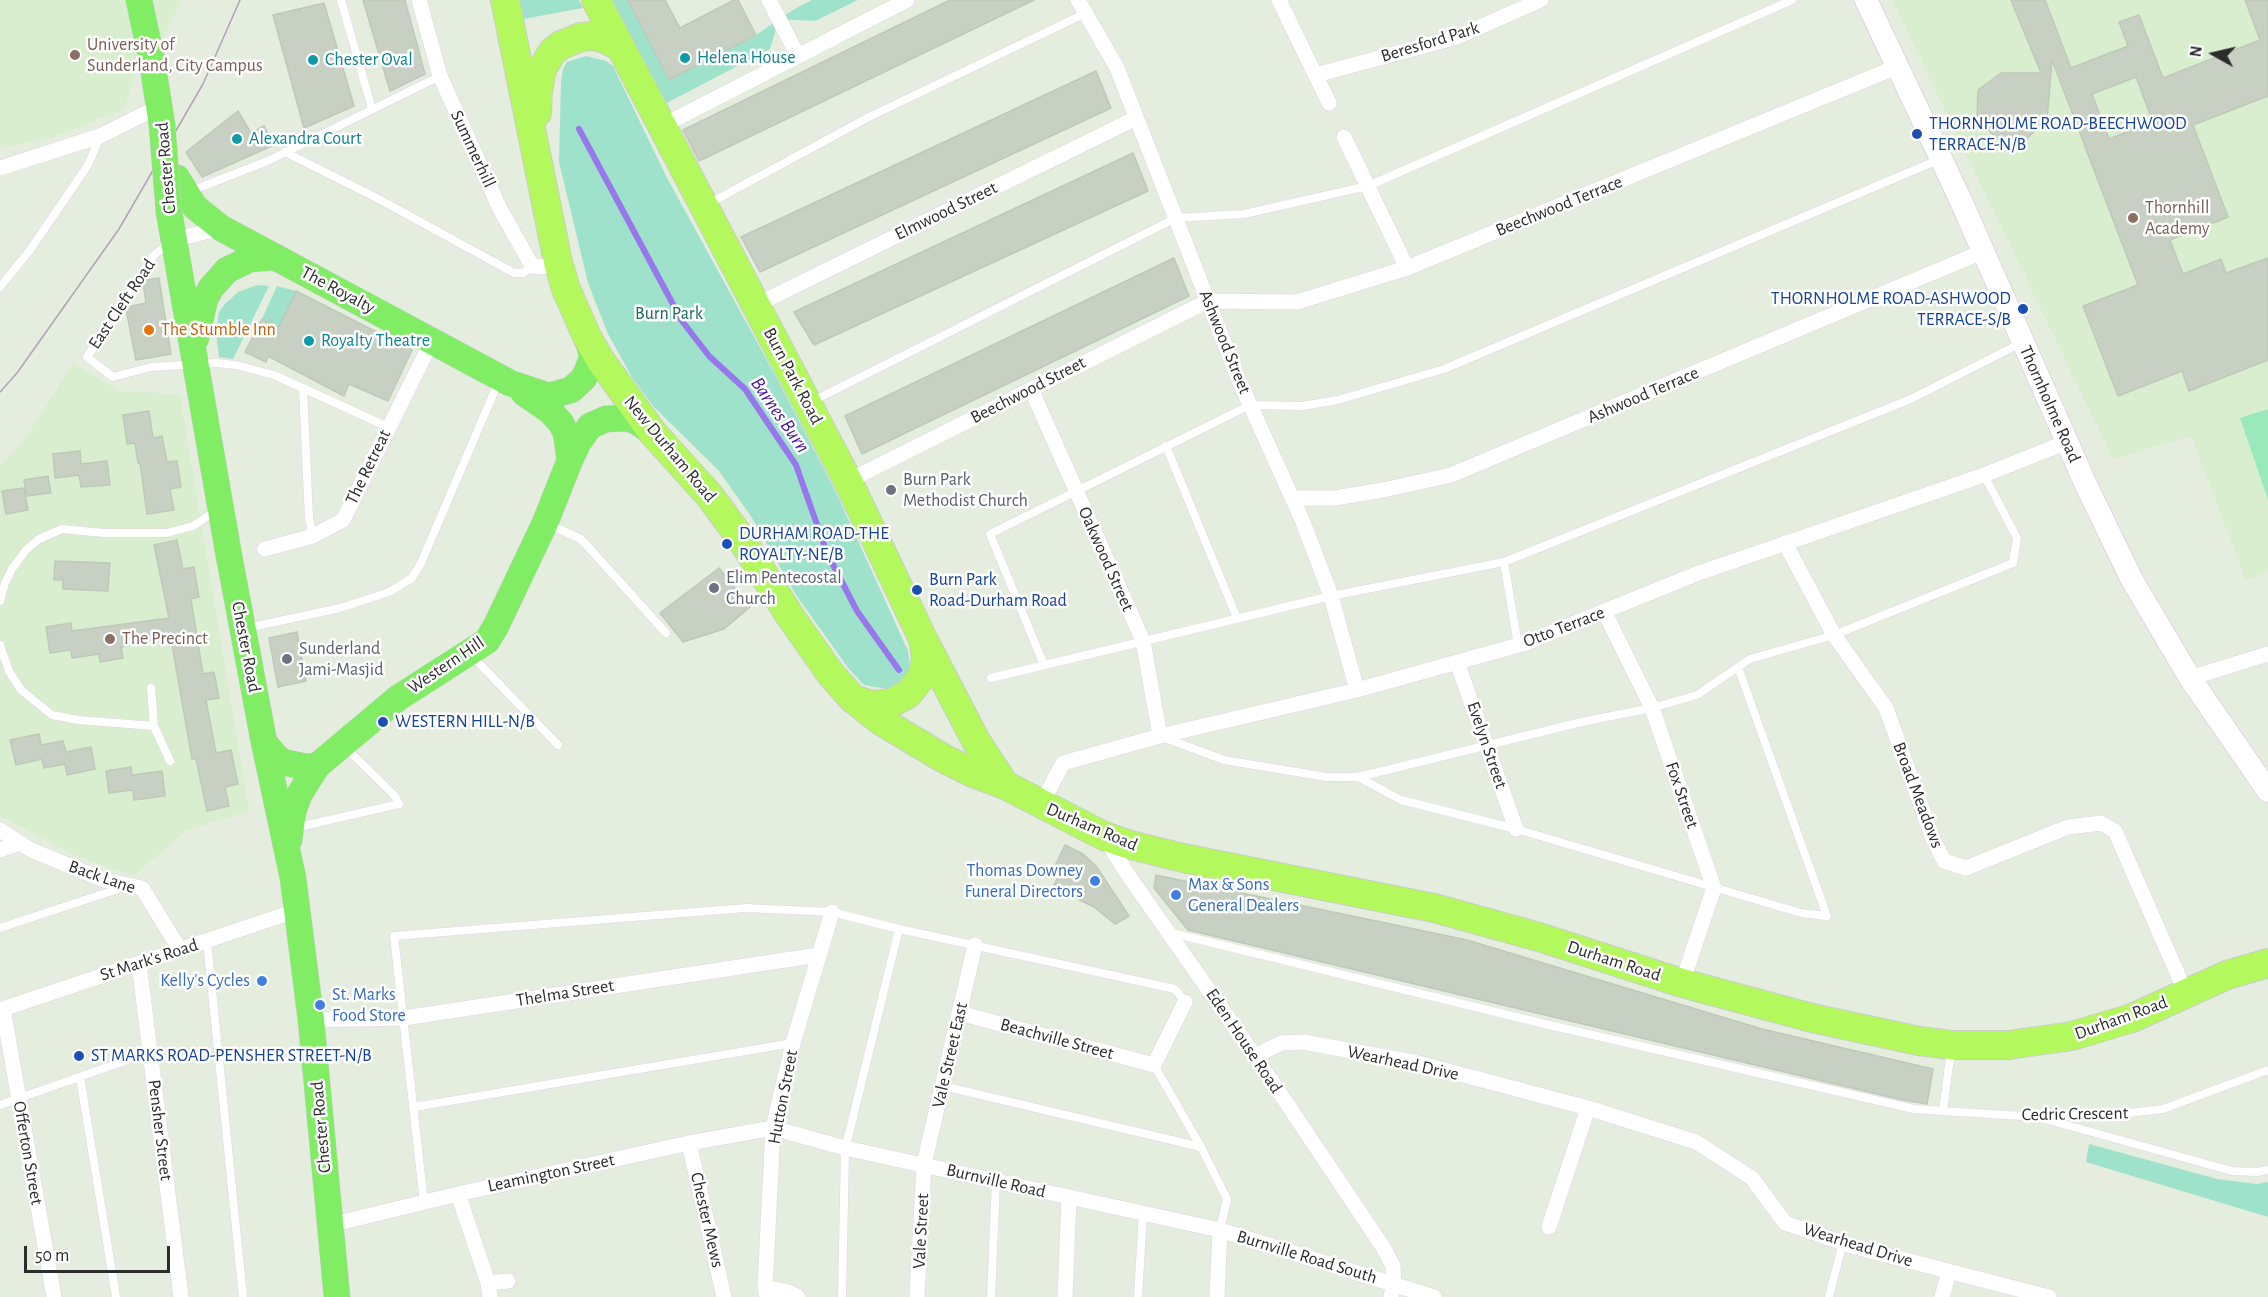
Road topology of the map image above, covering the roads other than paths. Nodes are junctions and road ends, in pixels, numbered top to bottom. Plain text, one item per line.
1 (138, 0) edge
2 (341, 0) edge
3 (419, 0) edge
4 (505, 0) edge
5 (596, 0) edge
6 (769, 0) edge
7 (907, 0) edge
8 (1279, 0) edge
9 (1541, 0) edge
10 (1792, 0) edge
11 (1866, 0) edge
12 (1082, 7) edge
13 (621, 47) junction
14 (798, 56) junction
15 (1899, 66) junction
16 (1316, 75) junction
17 (440, 76) junction
18 (1329, 103) dead end
19 (372, 109) junction
20 (161, 115) junction
21 (1136, 118) junction
22 (662, 126) junction
23 (100, 136) junction
24 (1344, 137) dead end
25 (285, 152) junction
26 (1941, 158) junction
27 (536, 160) junction
28 (0, 168) edge
29 (1368, 186) junction
30 (177, 195) junction
31 (704, 206) junction
32 (1176, 218) junction
33 (221, 228) junction
34 (173, 240) junction
35 (1982, 252) junction
36 (276, 257) junction
37 (545, 264) junction
38 (1407, 268) junction
39 (0, 287) edge
40 (1208, 301) junction
41 (756, 305) junction
42 (588, 339) junction
43 (432, 341) junction
44 (2023, 342) junction
45 (195, 357) junction
46 (505, 380) junction
47 (303, 388) junction
48 (1031, 389) junction
49 (807, 404) junction
50 (1250, 405) junction
51 (388, 427) junction
52 (653, 433) junction
53 (2067, 442) junction
54 (1166, 446) junction
55 (570, 460) junction
56 (1984, 475) junction
57 (848, 481) junction
58 (1076, 490) junction
59 (1292, 498) junction
60 (220, 508) junction
61 (545, 523) junction
62 (313, 536) junction
63 (1785, 543) junction
64 (265, 549) dead end
65 (1504, 562) junction
66 (1330, 596) junction
67 (0, 601) edge
68 (1604, 611) junction
69 (1237, 618) junction
70 (243, 629) junction
71 (666, 633) dead end
72 (1834, 634) junction
73 (922, 637) junction
74 (1143, 641) junction
75 (1518, 645) junction
76 (0, 647) edge
77 (470, 653) junction
78 (2268, 654) edge
79 (1457, 662) junction
80 (1044, 665) junction
81 (1738, 667) junction
82 (991, 678) dead end
83 (2190, 678) junction
84 (151, 688) dead end
85 (1357, 690) junction
86 (852, 698) junction
87 (1652, 708) junction
88 (154, 726) junction
89 (1160, 736) junction
90 (264, 742) junction
91 (342, 744) junction
92 (558, 745) dead end
93 (1488, 745) junction
94 (170, 761) dead end
95 (317, 765) junction
96 (1358, 777) junction
97 (1005, 785) junction
98 (2268, 791) edge
99 (1041, 805) junction
100 (290, 829) junction
101 (1516, 829) junction
102 (0, 830) edge
103 (1104, 836) junction
104 (21, 843) junction
105 (0, 850) edge
106 (293, 878) junction
107 (127, 886) junction
108 (1714, 888) junction
109 (298, 910) junction
110 (831, 912) junction
111 (0, 928) edge
112 (899, 929) junction
113 (1167, 932) junction
114 (2268, 940) edge
115 (207, 941) junction
116 (975, 945) junction
117 (180, 950) junction
118 (818, 955) junction
119 (2268, 963) edge
120 (139, 964) junction
121 (2227, 975) junction
122 (1682, 983) junction
123 (2186, 993) junction
124 (1185, 1002) joint
125 (1, 1009) edge
126 (959, 1014) junction
127 (404, 1018) junction
128 (311, 1020) junction
129 (793, 1043) junction
130 (1951, 1045) junction
131 (150, 1052) junction
132 (1255, 1056) junction
133 (1154, 1065) junction
134 (2268, 1070) edge
135 (80, 1077) junction
136 (943, 1086) junction
137 (18, 1099) junction
138 (0, 1105) edge
139 (414, 1107) junction
140 (1588, 1108) junction
141 (1943, 1112) junction
142 (2037, 1117) junction
143 (773, 1128) junction
144 (689, 1143) junction
145 (1201, 1147) junction
146 (845, 1148) junction
147 (924, 1164) junction
148 (2268, 1170) edge
149 (996, 1181) junction
150 (458, 1194) junction
151 (1069, 1197) junction
152 (424, 1203) junction
153 (1143, 1213) junction
154 (330, 1225) junction
155 (1549, 1227) dead end
156 (1220, 1230) junction
157 (1843, 1242) junction
158 (1949, 1272) junction
159 (508, 1281) dead end
160 (489, 1290) edge
161 (1393, 1291) edge
162 (766, 1292) edge
163 (54, 1297) edge
164 (116, 1297) edge
165 (181, 1297) edge
166 (243, 1297) edge
167 (337, 1297) edge
168 (724, 1297) edge
169 (798, 1297) edge
170 (842, 1297) edge
171 (917, 1297) edge
172 (991, 1297) edge
173 (1065, 1297) edge
174 (1138, 1297) edge
175 (1217, 1297) edge
176 (1434, 1297) edge
177 (1829, 1297) edge
178 (1942, 1297) edge
179 (2049, 1297) edge

1 - 20 main road, Chester Road
2 - 19 lane
3 - 17 street, Summerhill
4 - 27 highway, New Durham Road
5 - 13 highway, Burn Park Road
6 - 14 street
7 - 14 street
8 - 16 street
9 - 16 street, Beresford Park
10 - 29 lane
11 - 15 street, Thornholme Road
12 - 21 street, Ashwood Street
12 - 31 lane
13 - 22 highway, Burn Park Road
13 - 27 highway
14 - 22 street
15 - 26 street, Thornholme Road
15 - 38 street, Beechwood Terrace
16 - 18 street
17 - 19 lane
17 - 37 street, Summerhill
19 - 25 lane
20 - 23 street
20 - 30 main road, Chester Road, bridge
20 - 30 main road, bridge
21 - 32 street, Ashwood Street
21 - 41 street, Elmwood Street
22 - 31 highway, Burn Park Road
23 - 28 street
23 - 39 lane
24 - 29 street
25 - 30 lane
25 - 37 lane
26 - 35 street, Thornholme Road
26 - 50 lane
27 - 37 highway, New Durham Road
29 - 32 lane
29 - 38 street
30 - 33 main road, The Royalty
30 - 34 main road, Chester Road
31 - 41 highway, Burn Park Road
32 - 40 street, Ashwood Street
32 - 49 lane
33 - 34 street, East Cleft Road
33 - 36 main road, The Royalty
34 - 45 main road, Chester Road
34 - 45 lane, East Cleft Road
35 - 44 street, Thornholme Road
35 - 59 street, Ashwood Terrace
36 - 43 main road, The Royalty
36 - 45 main road
37 - 42 highway, New Durham Road
38 - 40 street, Beechwood Terrace
40 - 48 street, Beechwood Street
40 - 50 street, Ashwood Street
41 - 49 highway, Burn Park Road
42 - 46 main road, The Royalty
42 - 52 highway, New Durham Road
43 - 46 main road, The Royalty
43 - 51 street, The Retreat
44 - 53 street, Thornholme Road
44 - 65 lane
45 - 47 lane
45 - 60 main road, Chester Road
46 - 55 main road
46 - 70 lane
47 - 51 lane
47 - 62 lane
48 - 57 street, Beechwood Street
48 - 58 street, Oakwood Street
49 - 57 highway, Burn Park Road
50 - 54 lane
50 - 59 street, Ashwood Street
51 - 62 street, The Retreat
52 - 55 main road, Western Hill
52 - 86 highway, New Durham Road
53 - 56 street, Otto Terrace
53 - 83 street, Thornholme Road
54 - 58 lane
54 - 69 lane
55 - 61 main road, Western Hill
56 - 63 street, Otto Terrace
56 - 72 lane
57 - 73 highway, Burn Park Road
58 - 74 street, Oakwood Street
58 - 80 lane
59 - 66 street, Ashwood Street
60 - 67 lane
60 - 70 main road, Chester Road
61 - 71 lane
61 - 77 main road, Western Hill
62 - 64 street, The Retreat
63 - 68 street, Otto Terrace
63 - 72 street, Broad Meadows
65 - 66 lane
65 - 75 lane
66 - 69 lane
66 - 85 street, Ashwood Street
68 - 75 street, Otto Terrace
68 - 87 street, Fox Street
69 - 74 lane
70 - 90 main road, Chester Road
72 - 81 lane
72 - 123 street, Broad Meadows
73 - 86 highway
73 - 97 highway, Burn Park Road
74 - 80 lane
74 - 89 street, Oakwood Street
75 - 79 street, Otto Terrace
76 - 88 lane
77 - 91 main road, Western Hill
77 - 92 lane
78 - 83 street
79 - 85 street, Otto Terrace
79 - 93 street, Evelyn Street
80 - 82 lane
81 - 87 lane
81 - 108 lane
83 - 98 street, Thornholme Road
84 - 88 lane
85 - 89 street, Otto Terrace
86 - 97 highway, New Durham Road
87 - 93 lane
87 - 108 street, Fox Street
88 - 94 lane
89 - 96 lane
89 - 99 street, Otto Terrace
90 - 95 main road
90 - 106 main road, Chester Road
91 - 95 main road, Western Hill
91 - 100 lane
93 - 96 lane
93 - 101 street, Evelyn Street
95 - 100 main road, Western Hill
96 - 101 lane
97 - 99 highway, Durham Road
99 - 103 highway, Durham Road
100 - 106 main road, Western Hill
101 - 108 lane
102 - 104 street, Back Lane
103 - 113 street, Eden House Road
103 - 122 highway, Durham Road
104 - 105 street
104 - 107 street, Back Lane
106 - 109 main road, Chester Road
107 - 111 lane
107 - 117 street, Back Lane
108 - 122 street
109 - 115 street, St Mark's Road
109 - 128 main road, Chester Road
110 - 112 lane
110 - 118 street, Hutton Street
110 - 127 lane
112 - 116 lane
112 - 146 lane
113 - 132 street, Eden House Road
113 - 141 lane, Cedric Crescent
114 - 121 highway, Durham Road
115 - 117 street, St Mark's Road
115 - 166 lane
116 - 124 lane
116 - 126 street, Vale Street East
117 - 120 street, St Mark's Road
118 - 127 street, Thelma Street
118 - 129 street, Hutton Street
119 - 121 highway, Durham Road
120 - 125 street, St Mark's Road
120 - 131 street, Pensher Street
121 - 123 highway, Durham Road
122 - 130 highway, Durham Road
123 - 130 highway, Durham Road
124 - 133 street
125 - 137 street, Offerton Street
126 - 133 street, Beachville Street
126 - 136 street, Vale Street East
127 - 128 street, Thelma Street
127 - 139 lane
128 - 154 main road, Chester Road
129 - 139 lane
129 - 143 street, Hutton Street
130 - 141 lane
131 - 135 lane
131 - 165 street, Pensher Street
132 - 140 street, Wearhead Drive
132 - 161 street, Eden House Road
133 - 145 lane
134 - 142 lane, Cedric Crescent
135 - 137 lane
135 - 164 lane
136 - 145 lane
136 - 147 street, Vale Street East
137 - 138 lane
137 - 163 street, Offerton Street
139 - 152 lane
140 - 155 street
140 - 157 street, Wearhead Drive
141 - 142 lane, Cedric Crescent
142 - 148 lane
143 - 144 street, Leamington Street
143 - 146 street, Burnville Road
143 - 162 street, Hutton Street
144 - 150 street, Leamington Street
144 - 168 street, Chester Mews
145 - 156 lane
146 - 147 street, Burnville Road
146 - 170 lane
147 - 149 street, Burnville Road
147 - 171 street, Vale Street
149 - 151 street, Burnville Road
149 - 172 lane
150 - 152 street, Leamington Street
150 - 160 street
151 - 153 street, Burnville Road
151 - 173 street
152 - 154 street, Leamington Street
153 - 156 street, Burnville Road
153 - 174 lane
154 - 167 main road, Chester Road
156 - 161 street, Burnville Road South
156 - 175 street
157 - 158 street, Wearhead Drive
157 - 177 lane
158 - 178 street
158 - 179 street, Wearhead Drive
159 - 160 street
161 - 176 street, Burnville Road South
162 - 169 street

